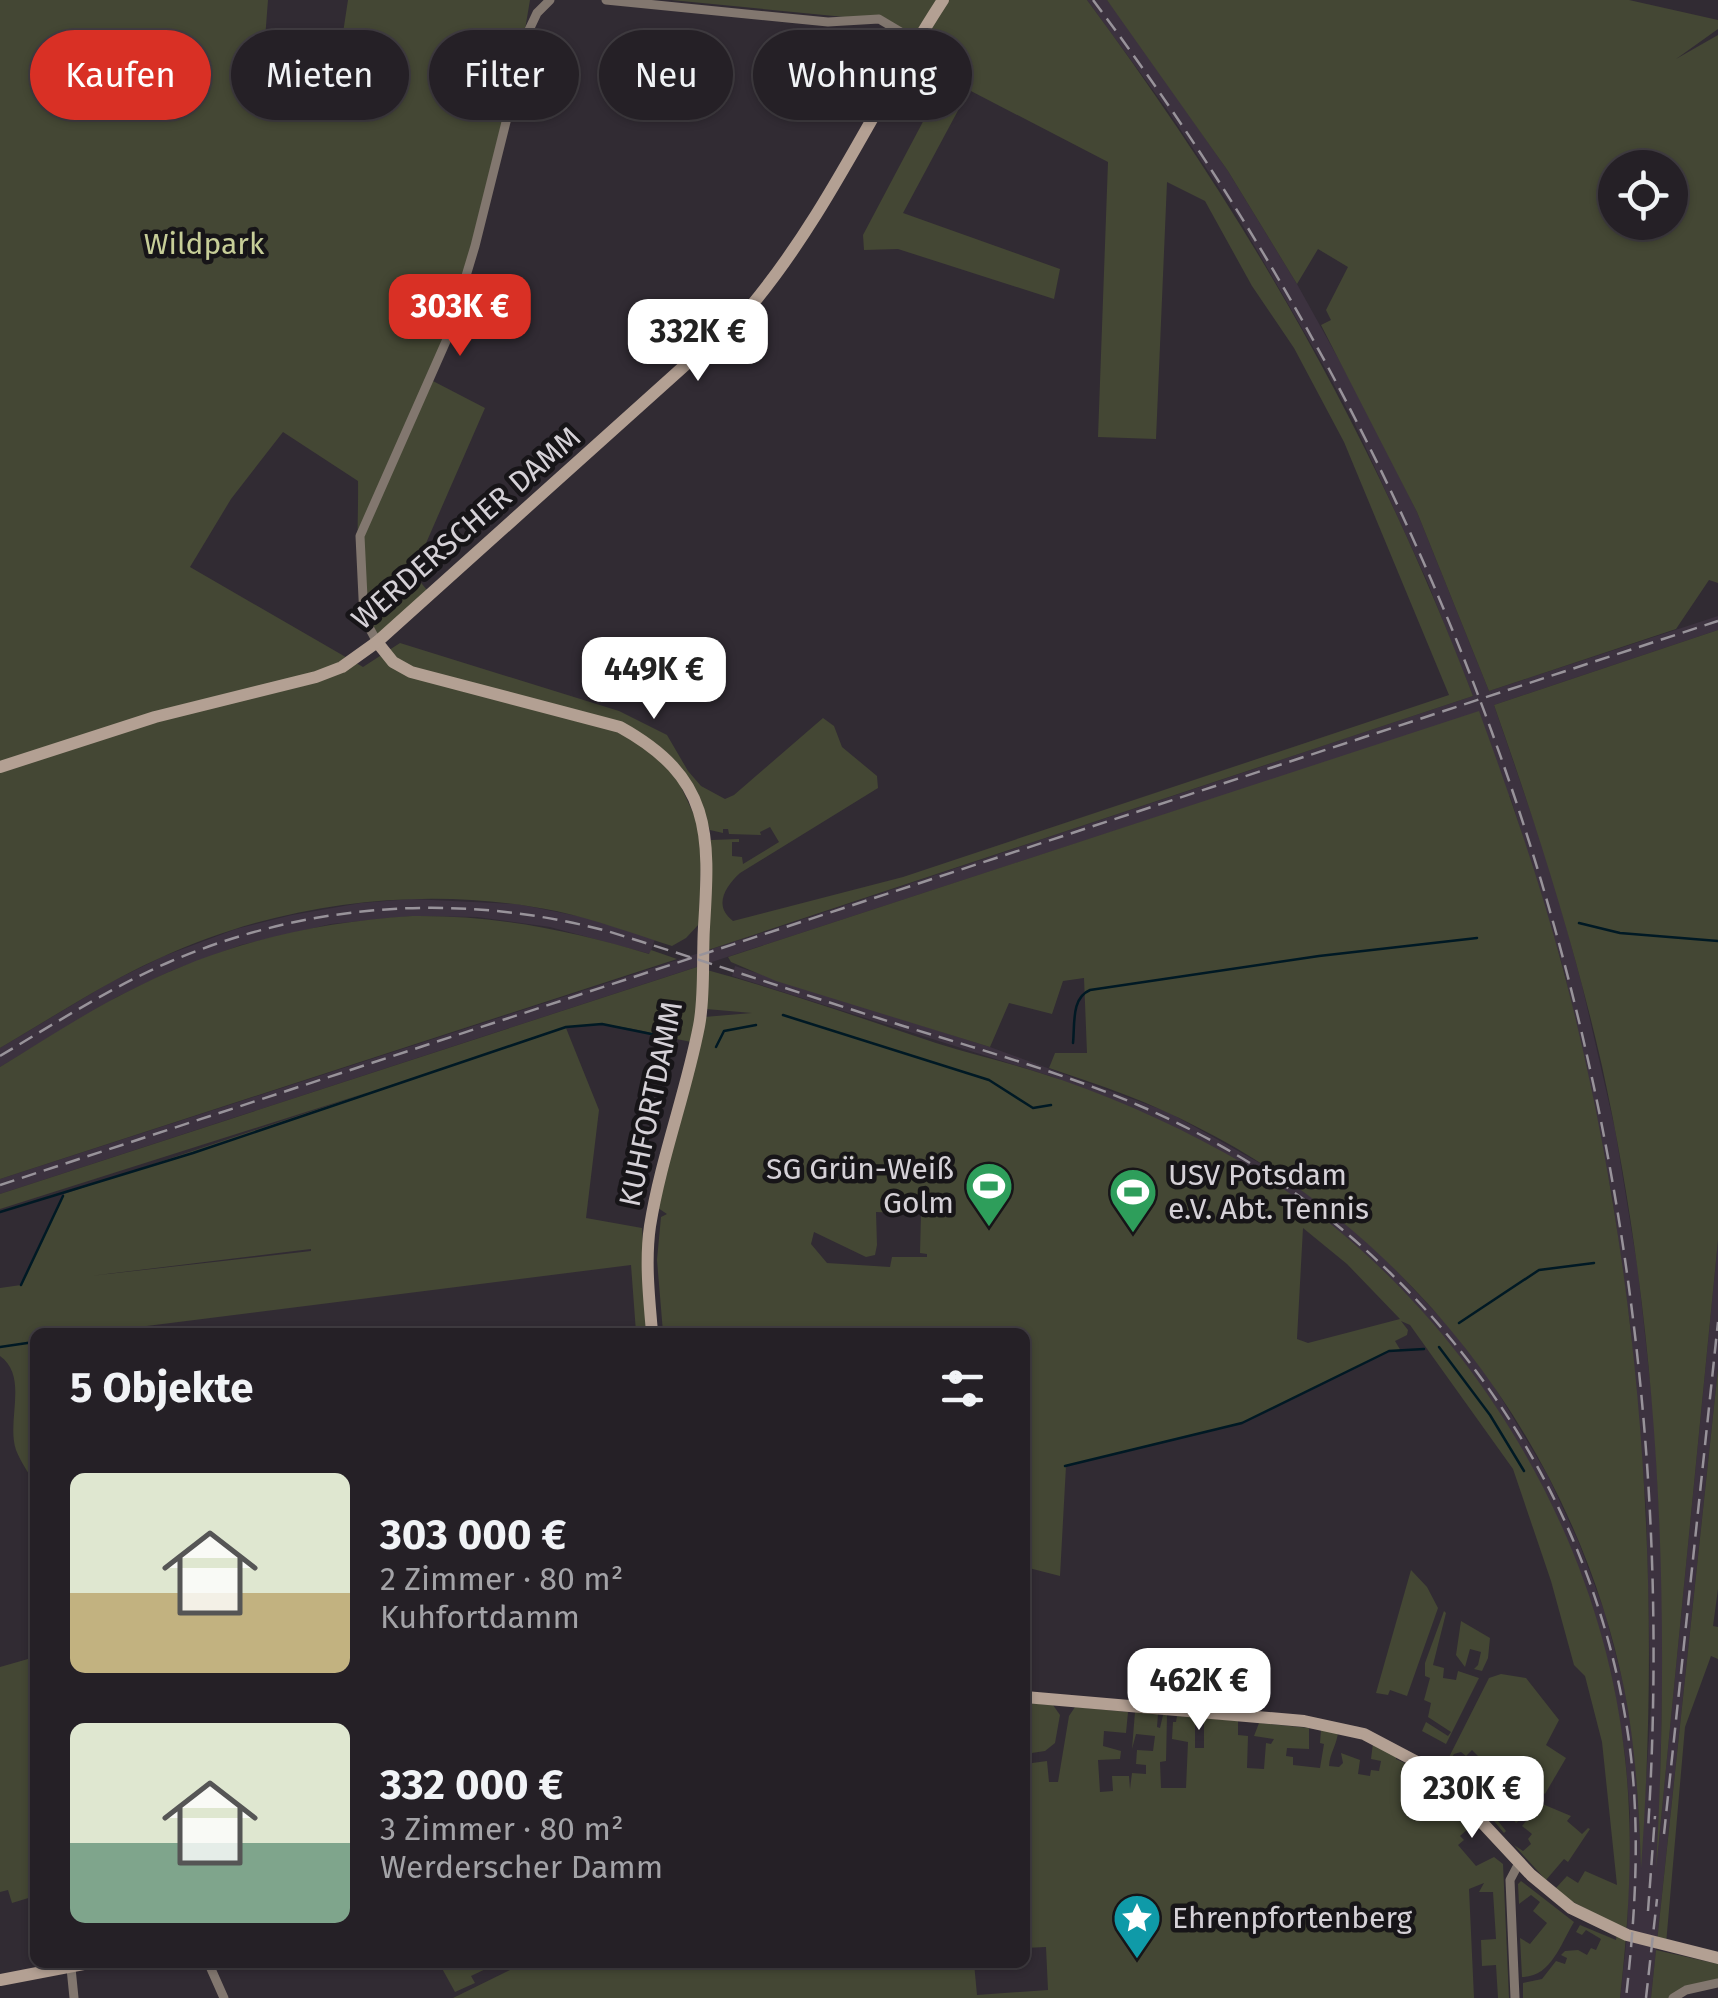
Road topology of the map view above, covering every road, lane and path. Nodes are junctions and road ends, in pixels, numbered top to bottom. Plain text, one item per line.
1 (550, 0) edge
2 (606, 0) edge
3 (942, 0) edge
4 (898, 30) edge
5 (923, 30) edge
6 (872, 120) edge
7 (377, 642) junction
8 (0, 767) edge
9 (652, 1328) edge
10 (1030, 1697) edge
11 (1519, 1863) junction
12 (1718, 1958) edge
13 (71, 1968) joint
14 (211, 1968) edge
15 (0, 1980) edge
16 (1718, 1983) edge
17 (74, 1998) edge
18 (224, 1998) edge
19 (1515, 1998) edge
20 (1673, 1998) edge

1 - 7 street
2 - 4 street
3 - 5 street, WERDERSCHER DAMM
6 - 7 street, WERDERSCHER DAMM
7 - 8 street, WERDERSCHER DAMM
7 - 9 street, KUHFORTDAMM
10 - 11 street
11 - 12 street
11 - 19 street
13 - 15 street
13 - 17 street
14 - 18 street
16 - 20 street

